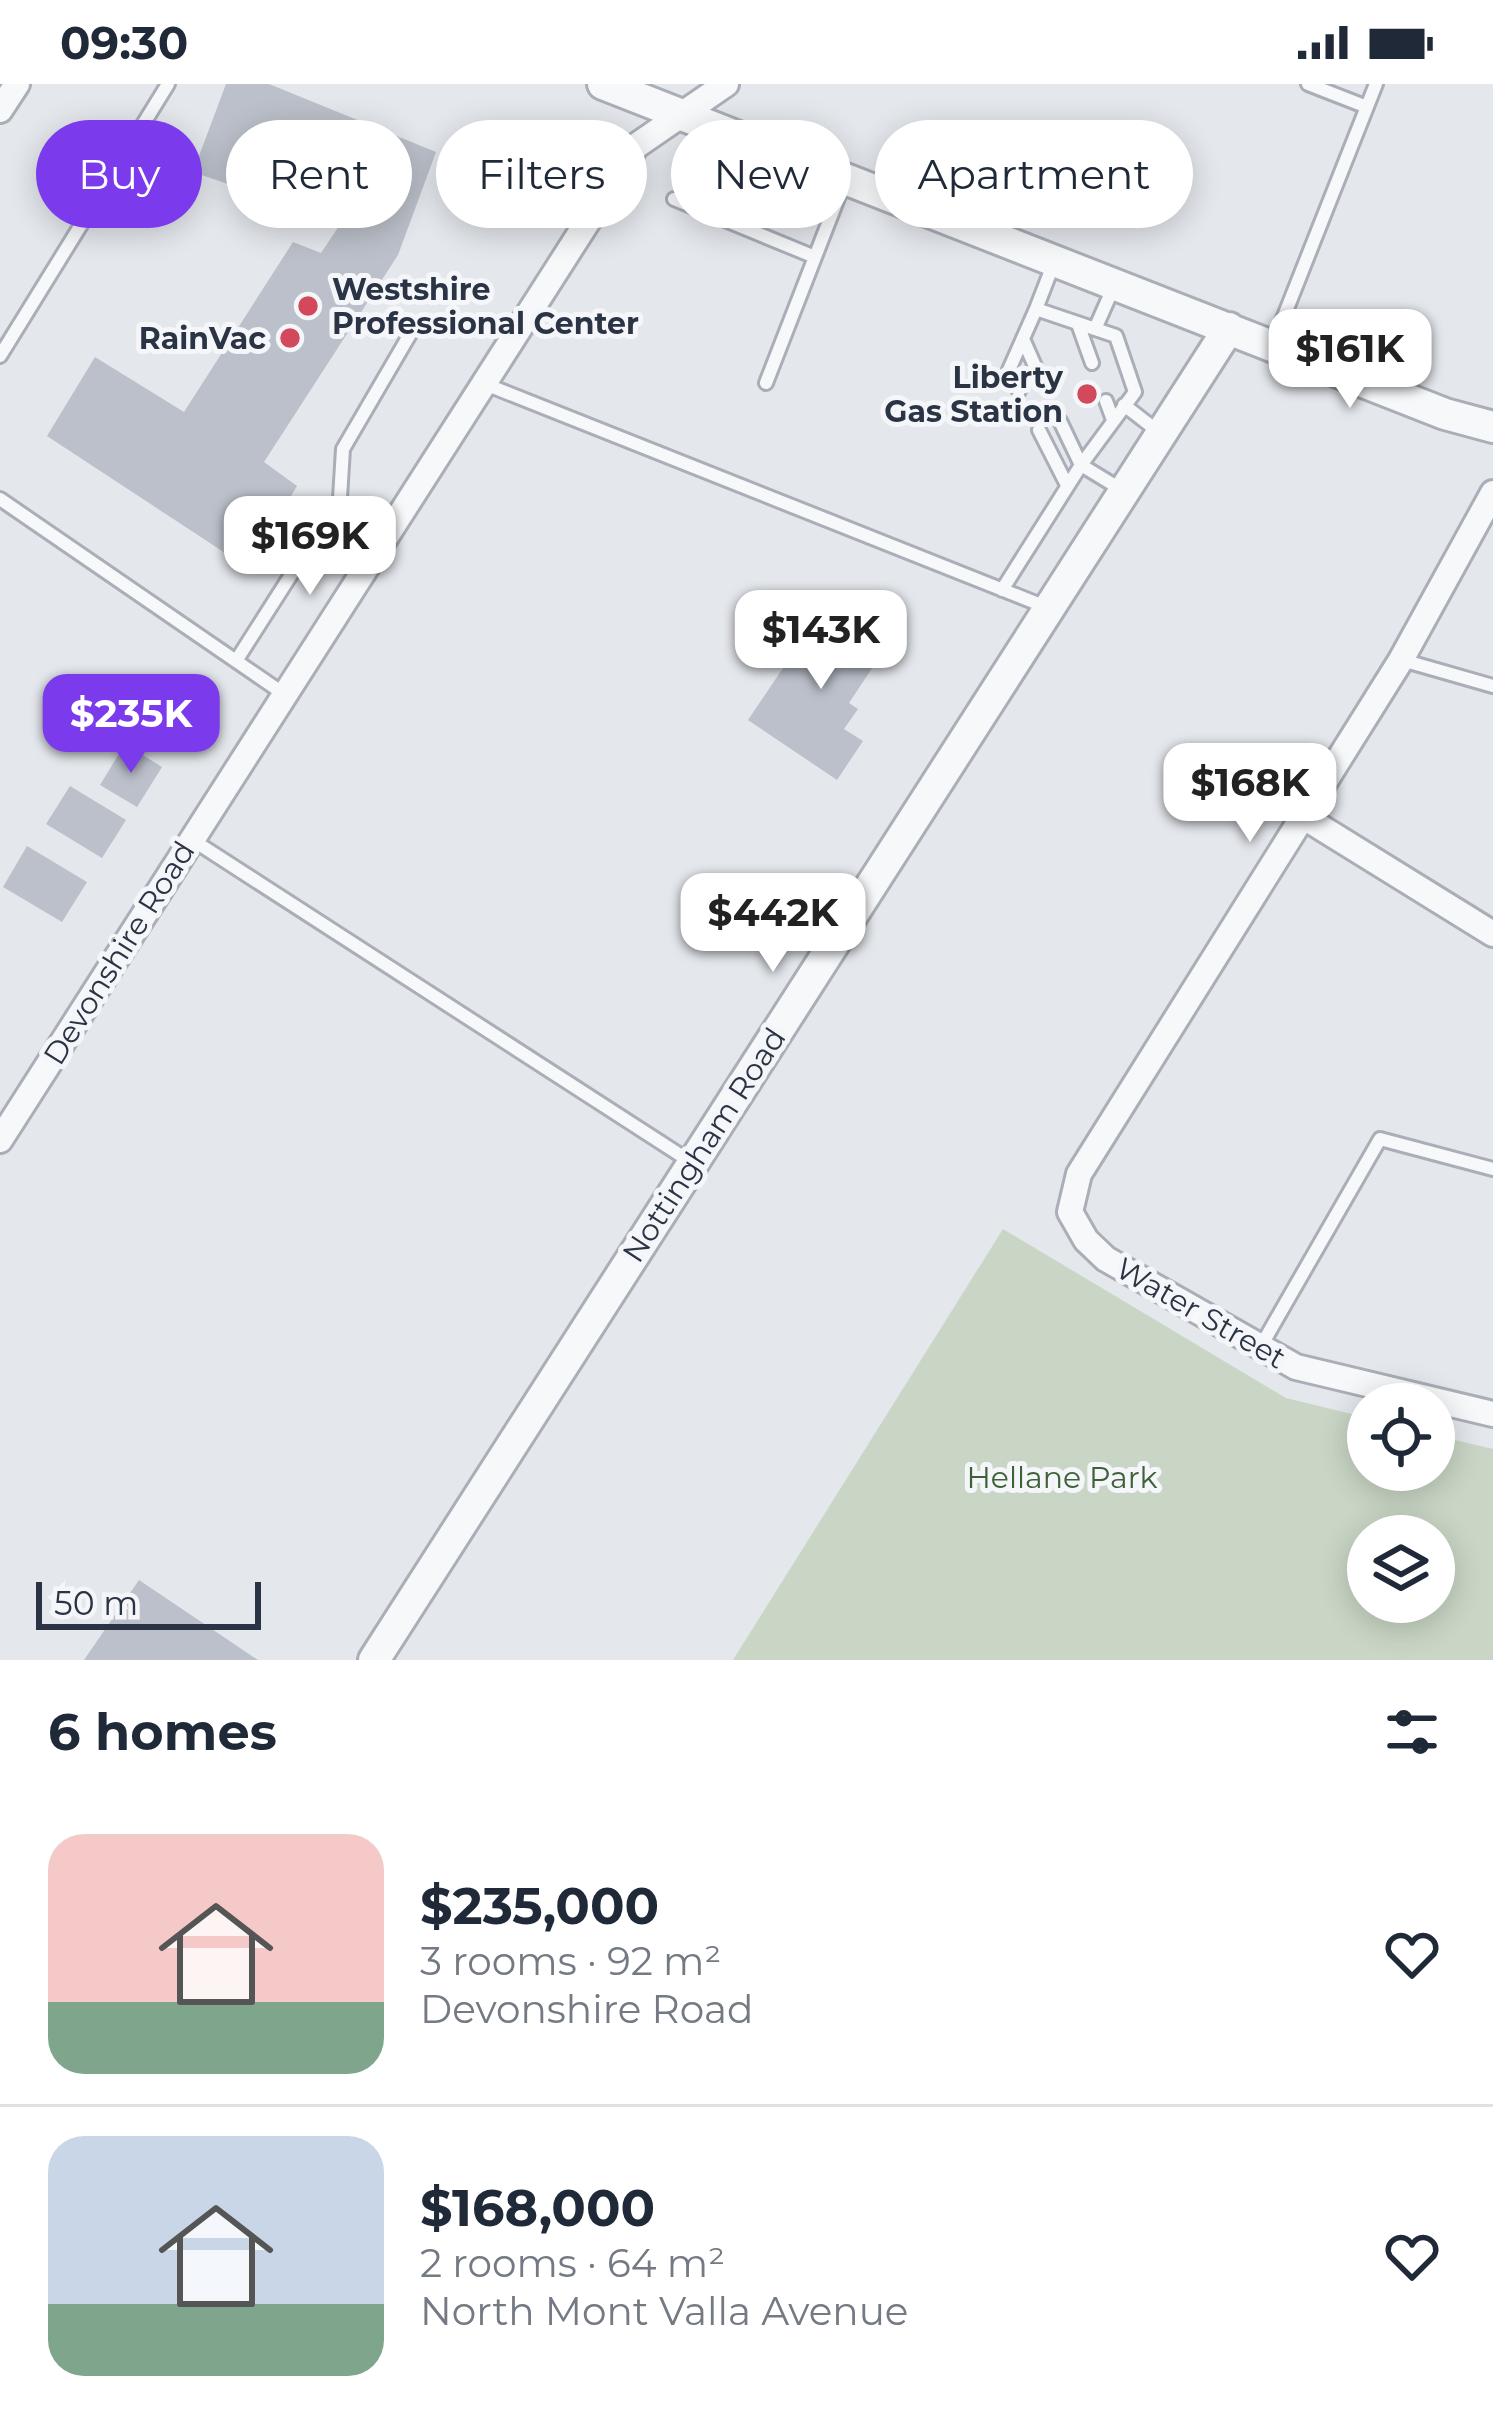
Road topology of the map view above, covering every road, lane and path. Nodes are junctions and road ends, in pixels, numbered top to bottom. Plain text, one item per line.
1 (16, 84) edge
2 (168, 84) edge
3 (603, 84) edge
4 (726, 84) edge
5 (1308, 84) edge
6 (1376, 84) edge
7 (1367, 107) junction
8 (0, 110) edge
9 (681, 115) junction
10 (694, 120) edge
11 (851, 181) edge
12 (743, 228) edge
13 (827, 228) edge
14 (815, 257) junction
15 (1055, 260) junction
16 (1115, 284) junction
17 (1036, 309) junction
18 (1078, 324) junction
19 (413, 328) dead end
20 (1229, 328) junction
21 (1095, 329) junction
22 (1023, 339) junction
23 (1273, 345) junction
24 (0, 356) edge
25 (1092, 363) dead end
26 (1042, 382) dead end
27 (766, 383) dead end
28 (483, 384) junction
29 (1019, 391) dead end
30 (1106, 401) dead end
31 (1124, 405) junction
32 (1112, 420) junction
33 (1060, 421) dead end
34 (1493, 428) edge
35 (1039, 430) dead end
36 (1161, 434) junction
37 (1081, 465) junction
38 (1067, 485) junction
39 (1123, 491) junction
40 (1493, 493) edge
41 (0, 499) edge
42 (1001, 590) junction
43 (1047, 608) junction
44 (1401, 659) junction
45 (236, 661) junction
46 (1493, 686) edge
47 (284, 694) junction
48 (1304, 817) junction
49 (191, 839) junction
50 (1493, 934) edge
51 (0, 1140) edge
52 (692, 1163) junction
53 (1493, 1168) edge
54 (1260, 1347) junction
55 (1493, 1414) edge
56 (374, 1660) edge

1 - 8 street
2 - 24 lane
3 - 9 street
4 - 9 street, Devonshire Road
5 - 7 lane
6 - 7 lane
7 - 23 lane
9 - 10 street
9 - 28 street, Devonshire Road
11 - 15 street
12 - 14 lane
13 - 14 lane
14 - 27 lane
15 - 16 street
15 - 17 lane
16 - 20 street
16 - 21 lane
17 - 18 lane
17 - 22 lane
18 - 21 lane
18 - 25 lane
19 - 45 lane
20 - 23 street
20 - 36 street, Nottingham Road
21 - 31 lane
22 - 26 lane
22 - 29 lane
23 - 34 street
28 - 42 lane
28 - 47 street, Devonshire Road
30 - 32 lane
31 - 32 lane
31 - 36 lane
32 - 37 lane
33 - 37 lane
35 - 38 lane
36 - 39 street, Nottingham Road
37 - 38 lane
37 - 39 lane
38 - 42 lane
39 - 43 street, Nottingham Road
40 - 44 street
41 - 45 lane
42 - 43 lane
43 - 52 street, Nottingham Road
44 - 46 lane
44 - 48 street
45 - 47 lane
47 - 49 street, Devonshire Road
48 - 50 street
48 - 54 street, Water Street
49 - 51 street, Devonshire Road
49 - 52 lane
52 - 56 street, Nottingham Road
53 - 54 lane
54 - 55 street, Water Street

